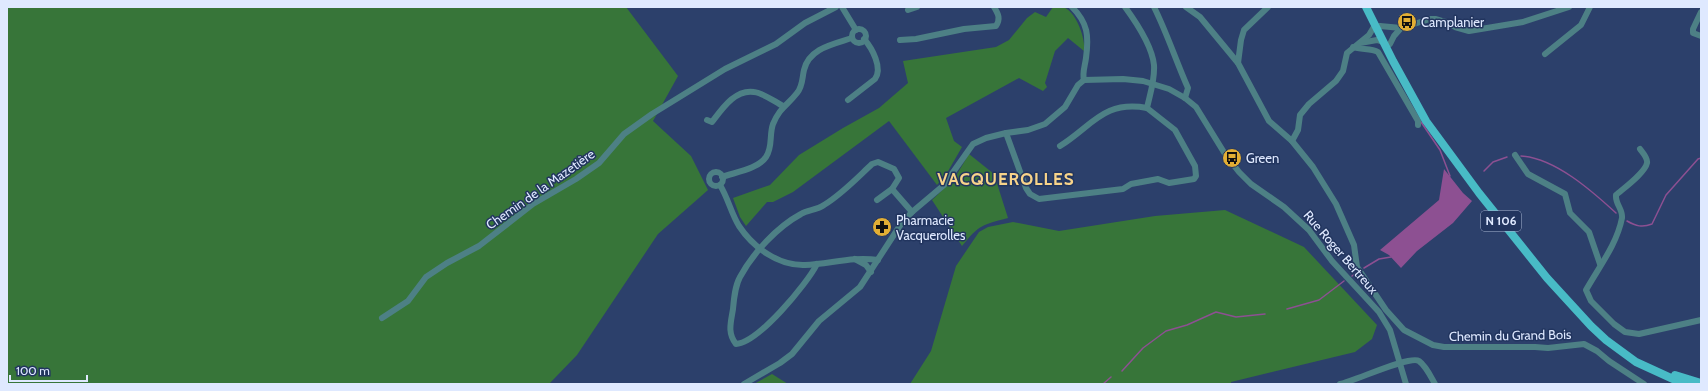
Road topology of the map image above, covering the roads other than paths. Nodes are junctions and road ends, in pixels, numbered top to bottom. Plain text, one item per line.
1 (836, 7) edge
2 (842, 7) edge
3 (917, 7) edge
4 (994, 7) edge
5 (1072, 7) edge
6 (1125, 7) edge
7 (1154, 7) edge
8 (1186, 7) edge
9 (1268, 7) edge
10 (1366, 7) edge
11 (1371, 7) edge
12 (1569, 7) edge
13 (1590, 7) edge
14 (908, 10) dead end
15 (1701, 12) edge
16 (1378, 25) junction
17 (1401, 28) junction
18 (856, 30) junction
19 (1701, 36) edge
20 (852, 38) junction
21 (864, 40) junction
22 (900, 40) dead end
23 (1386, 43) junction
24 (1354, 46) junction
25 (1545, 54) dead end
26 (1238, 64) junction
27 (1182, 78) junction
28 (1084, 80) junction
29 (1153, 83) junction
30 (1176, 92) junction
31 (1185, 98) junction
32 (848, 100) dead end
33 (783, 106) junction
34 (1147, 108) junction
35 (707, 120) dead end
36 (1418, 125) dead end
37 (1006, 133) junction
38 (1292, 141) junction
39 (1060, 146) dead end
40 (1640, 149) dead end
41 (1515, 156) dead end
42 (722, 177) junction
43 (720, 184) junction
44 (892, 189) junction
45 (877, 200) dead end
46 (912, 212) junction
47 (759, 249) junction
48 (878, 260) junction
49 (867, 262) junction
50 (817, 264) junction
51 (1600, 264) junction
52 (871, 272) junction
53 (1562, 296) junction
54 (382, 318) dead end
55 (1701, 320) edge
56 (1398, 363) junction
57 (1701, 383) edge
58 (744, 384) edge
59 (1340, 384) edge
60 (1406, 384) edge
61 (1435, 384) edge
62 (1644, 384) edge
63 (1684, 384) edge

1 - 54 street, Chemin de la Mazetière
2 - 18 street
3 - 14 street
4 - 22 street
5 - 28 street
6 - 29 street
7 - 27 street
8 - 26 street, Chemin du Grand Bois
9 - 26 street
10 - 16 main road, N 106
11 - 16 main road, N 106
12 - 17 street
13 - 25 street
15 - 19 street
16 - 17 street
16 - 23 main road, N 106
16 - 24 street
17 - 23 street
18 - 20 street
18 - 21 street
20 - 21 street
20 - 33 street
21 - 32 street
23 - 24 street
23 - 53 main road, N 106
24 - 36 street
24 - 38 street
26 - 38 street, Chemin du Grand Bois
27 - 30 street
27 - 31 street
28 - 29 street, Rue Roger Bertreux
28 - 37 street
29 - 30 street, Rue Roger Bertreux
29 - 34 street
30 - 31 street, Rue Roger Bertreux
31 - 56 street, Rue Roger Bertreux
33 - 35 street
33 - 42 street
34 - 37 street
34 - 39 street
37 - 46 street
38 - 62 street, Chemin du Grand Bois
40 - 51 street
41 - 51 street
42 - 43 street
42 - 43 street
43 - 47 street
44 - 45 street
44 - 46 street
44 - 47 street
46 - 48 street
47 - 50 street
47 - 50 street
48 - 49 street
48 - 52 street
49 - 50 street
49 - 52 street
51 - 55 street
52 - 58 street
53 - 57 main road, N 106
53 - 63 main road, N 106
56 - 59 street
56 - 60 street, Rue Roger Bertreux
56 - 61 street

